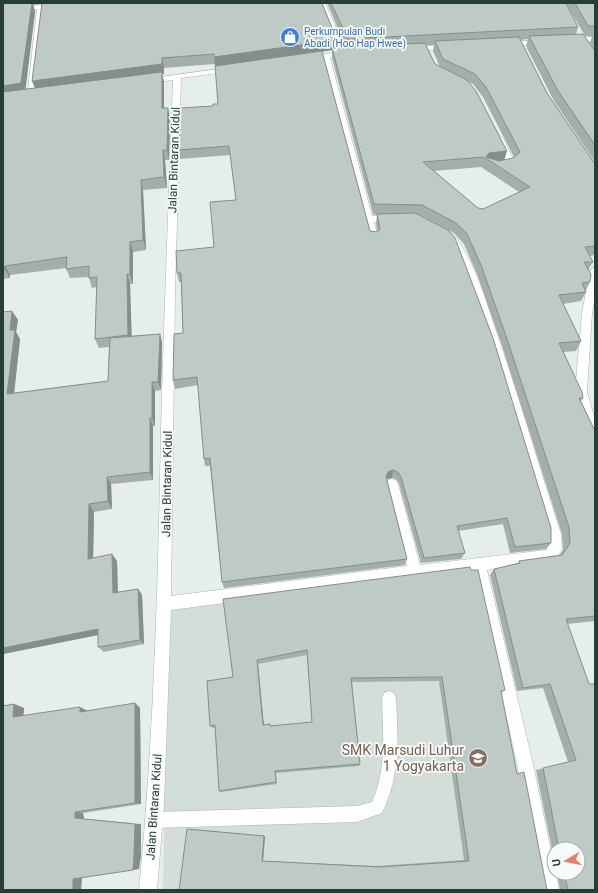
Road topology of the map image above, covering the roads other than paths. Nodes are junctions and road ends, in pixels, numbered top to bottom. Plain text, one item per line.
1 (322, 3) edge
2 (62, 6) edge
3 (41, 7) junction
4 (3, 10) edge
5 (595, 39) edge
6 (565, 40) edge
7 (550, 41) edge
8 (496, 44) edge
9 (457, 47) edge
10 (403, 50) edge
11 (358, 52) edge
12 (343, 53) junction
13 (326, 56) junction
14 (302, 59) edge
15 (240, 68) edge
16 (177, 77) junction
17 (138, 82) edge
18 (30, 96) edge
19 (496, 133) edge
20 (489, 167) edge
21 (402, 218) edge
22 (368, 219) junction
23 (439, 230) edge
24 (373, 237) edge
25 (595, 270) edge
26 (595, 440) edge
27 (392, 484) edge
28 (479, 565) junction
29 (415, 572) junction
30 (164, 604) junction
31 (389, 698) dead end
32 (154, 820) junction
33 (148, 890) edge
34 (550, 890) edge

1 - 12 street
2 - 3 street
3 - 4 street
3 - 18 street
5 - 6 street
7 - 8 street
9 - 10 street
11 - 12 street
12 - 13 street
13 - 14 street
13 - 22 street
15 - 16 street
16 - 17 street
16 - 30 street, Jalan Bintaran Kidul
19 - 20 street
21 - 22 street
22 - 24 street
23 - 28 street
25 - 26 street
27 - 29 street
28 - 29 street
28 - 34 street
29 - 30 street
30 - 32 street, Jalan Bintaran Kidul
31 - 32 lane
32 - 33 street, Jalan Bintaran Kidul

